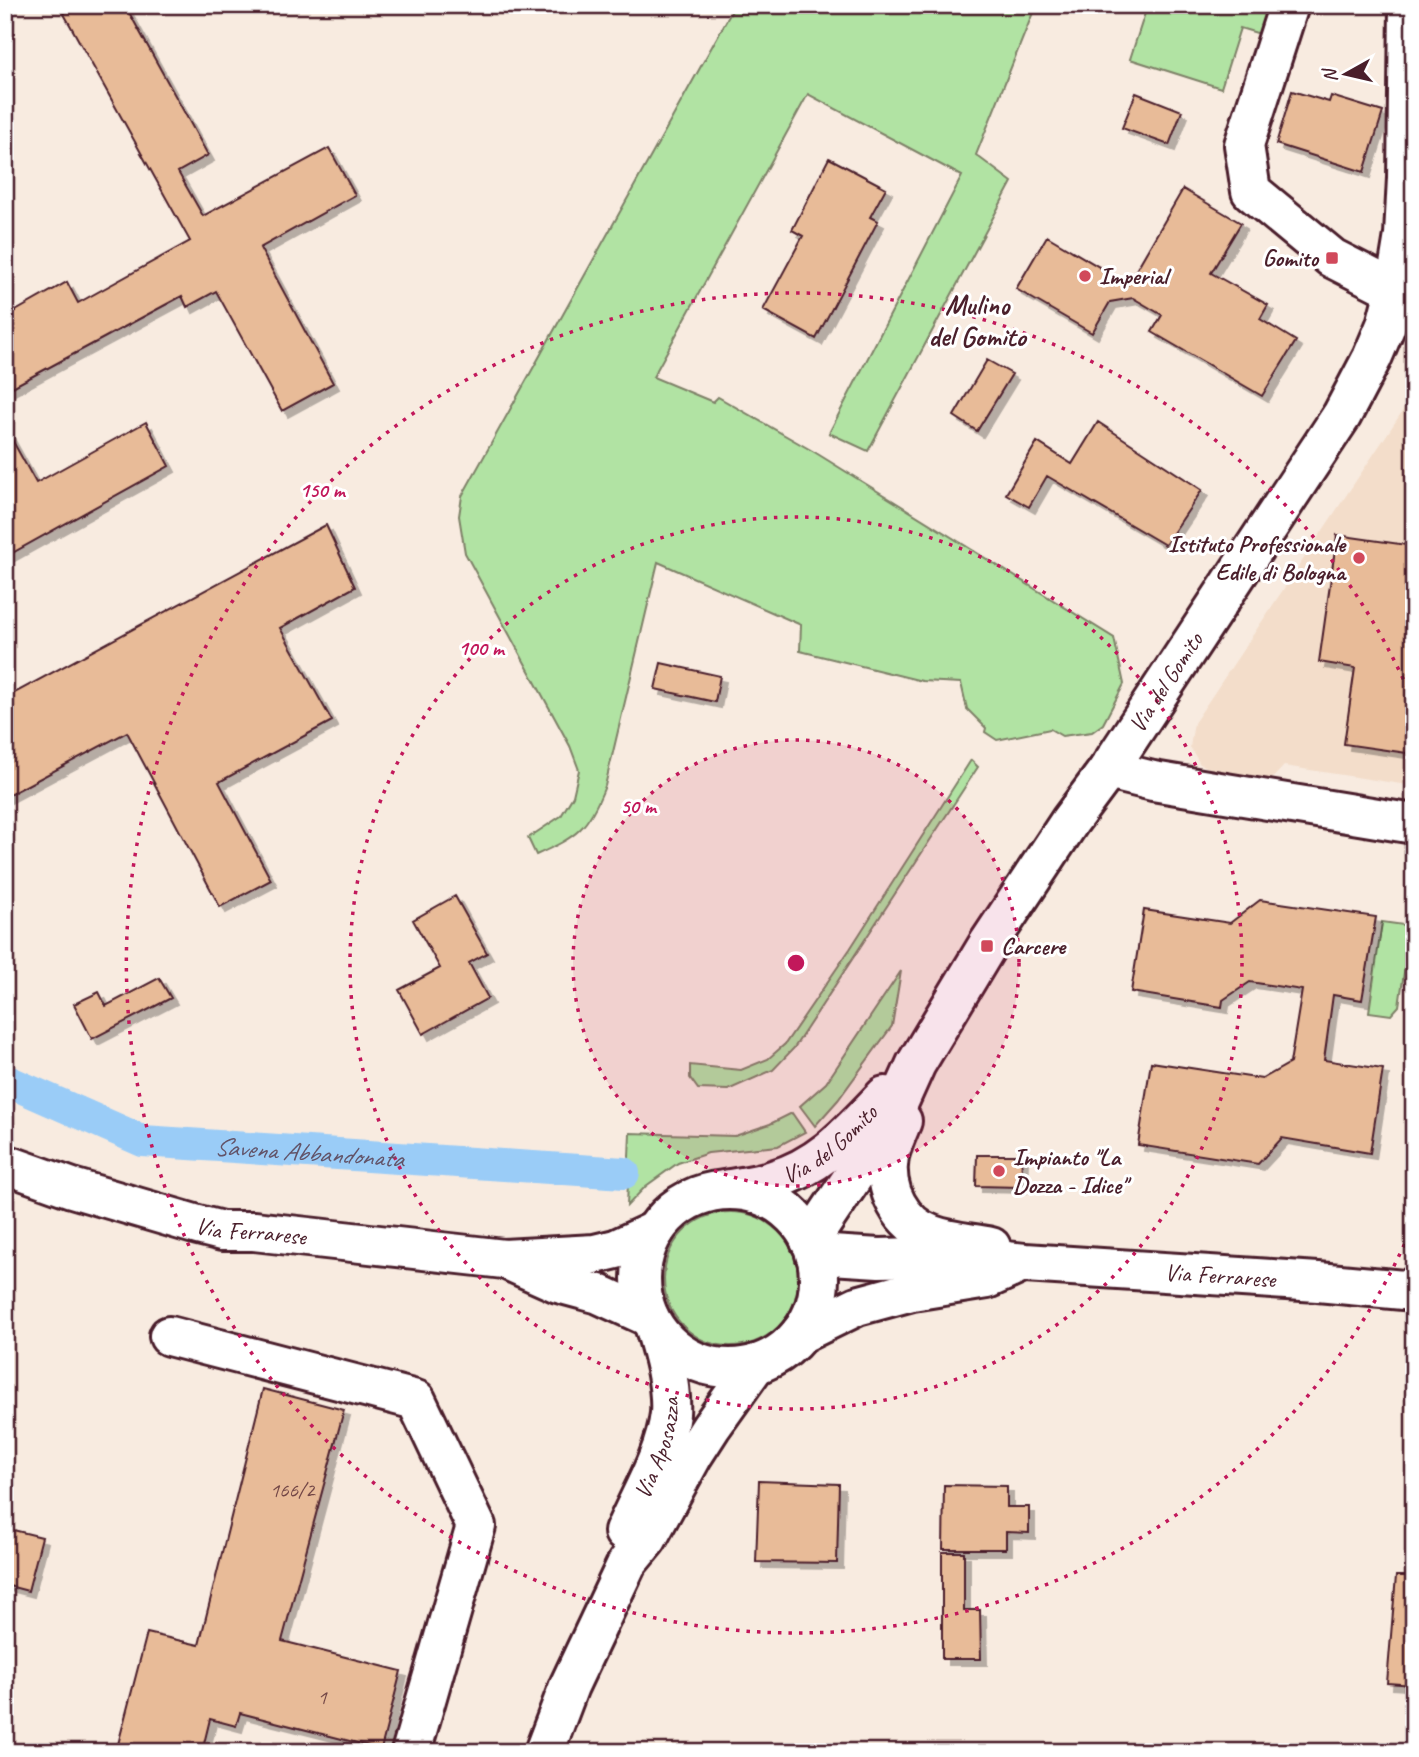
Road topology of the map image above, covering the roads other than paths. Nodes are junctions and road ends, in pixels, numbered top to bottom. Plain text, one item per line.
1 (1289, 5) edge
2 (1409, 5) edge
3 (1395, 290) junction
4 (1108, 770) junction
5 (1414, 824) edge
6 (916, 1064) junction
7 (5, 1164) edge
8 (725, 1190) junction
9 (655, 1231) junction
10 (812, 1247) junction
11 (504, 1259) junction
12 (1025, 1263) junction
13 (1414, 1292) edge
14 (652, 1322) junction
15 (800, 1334) junction
16 (169, 1336) dead end
17 (757, 1364) junction
18 (627, 1563) junction
19 (411, 1752) edge
20 (544, 1752) edge

1 - 3 street
2 - 3 street, Via del Gomito
3 - 4 street, Via del Gomito
4 - 5 street
4 - 6 street, Via del Gomito
6 - 8 street, Via del Gomito
6 - 10 street, Via del Gomito
6 - 12 street, Via Ferrarese
7 - 11 street, Via Ferrarese
8 - 9 street
8 - 10 street
9 - 11 street
9 - 14 street
10 - 12 street, Via Ferrarese
10 - 15 street
11 - 14 street
12 - 13 street, Via Ferrarese
12 - 15 street, Via Ferrarese
14 - 17 street
14 - 18 street, Via Aposazza
15 - 17 street
16 - 19 street
17 - 18 street, Via Aposazza
18 - 20 street, Via Aposazza

